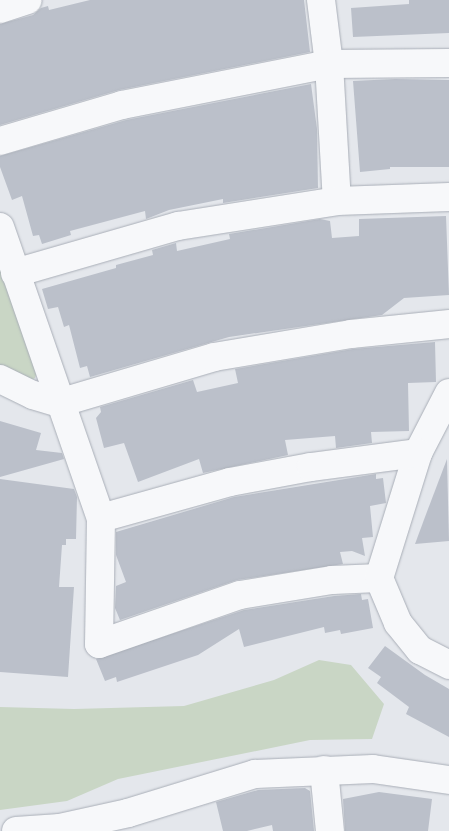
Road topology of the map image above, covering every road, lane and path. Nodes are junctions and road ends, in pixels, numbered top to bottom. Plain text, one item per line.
1 (28, 0) edge
2 (321, 0) edge
3 (0, 9) edge
4 (329, 64) junction
5 (449, 64) edge
6 (0, 141) edge
7 (449, 197) edge
8 (337, 201) junction
9 (0, 227) edge
10 (15, 273) junction
11 (449, 324) edge
12 (0, 379) edge
13 (449, 393) edge
14 (59, 403) junction
15 (418, 453) junction
16 (101, 518) junction
17 (379, 578) junction
18 (449, 665) edge
19 (324, 770) junction
20 (449, 780) edge
21 (16, 831) edge
22 (330, 831) edge

1 - 3 street
2 - 4 street
4 - 5 street
4 - 6 street
4 - 8 street
7 - 8 street
8 - 10 street
9 - 10 street
10 - 14 street
11 - 14 street
12 - 14 street
13 - 15 street
14 - 16 street
15 - 16 street
15 - 17 street
16 - 17 street
17 - 18 street
19 - 20 street
19 - 21 street
19 - 22 street

